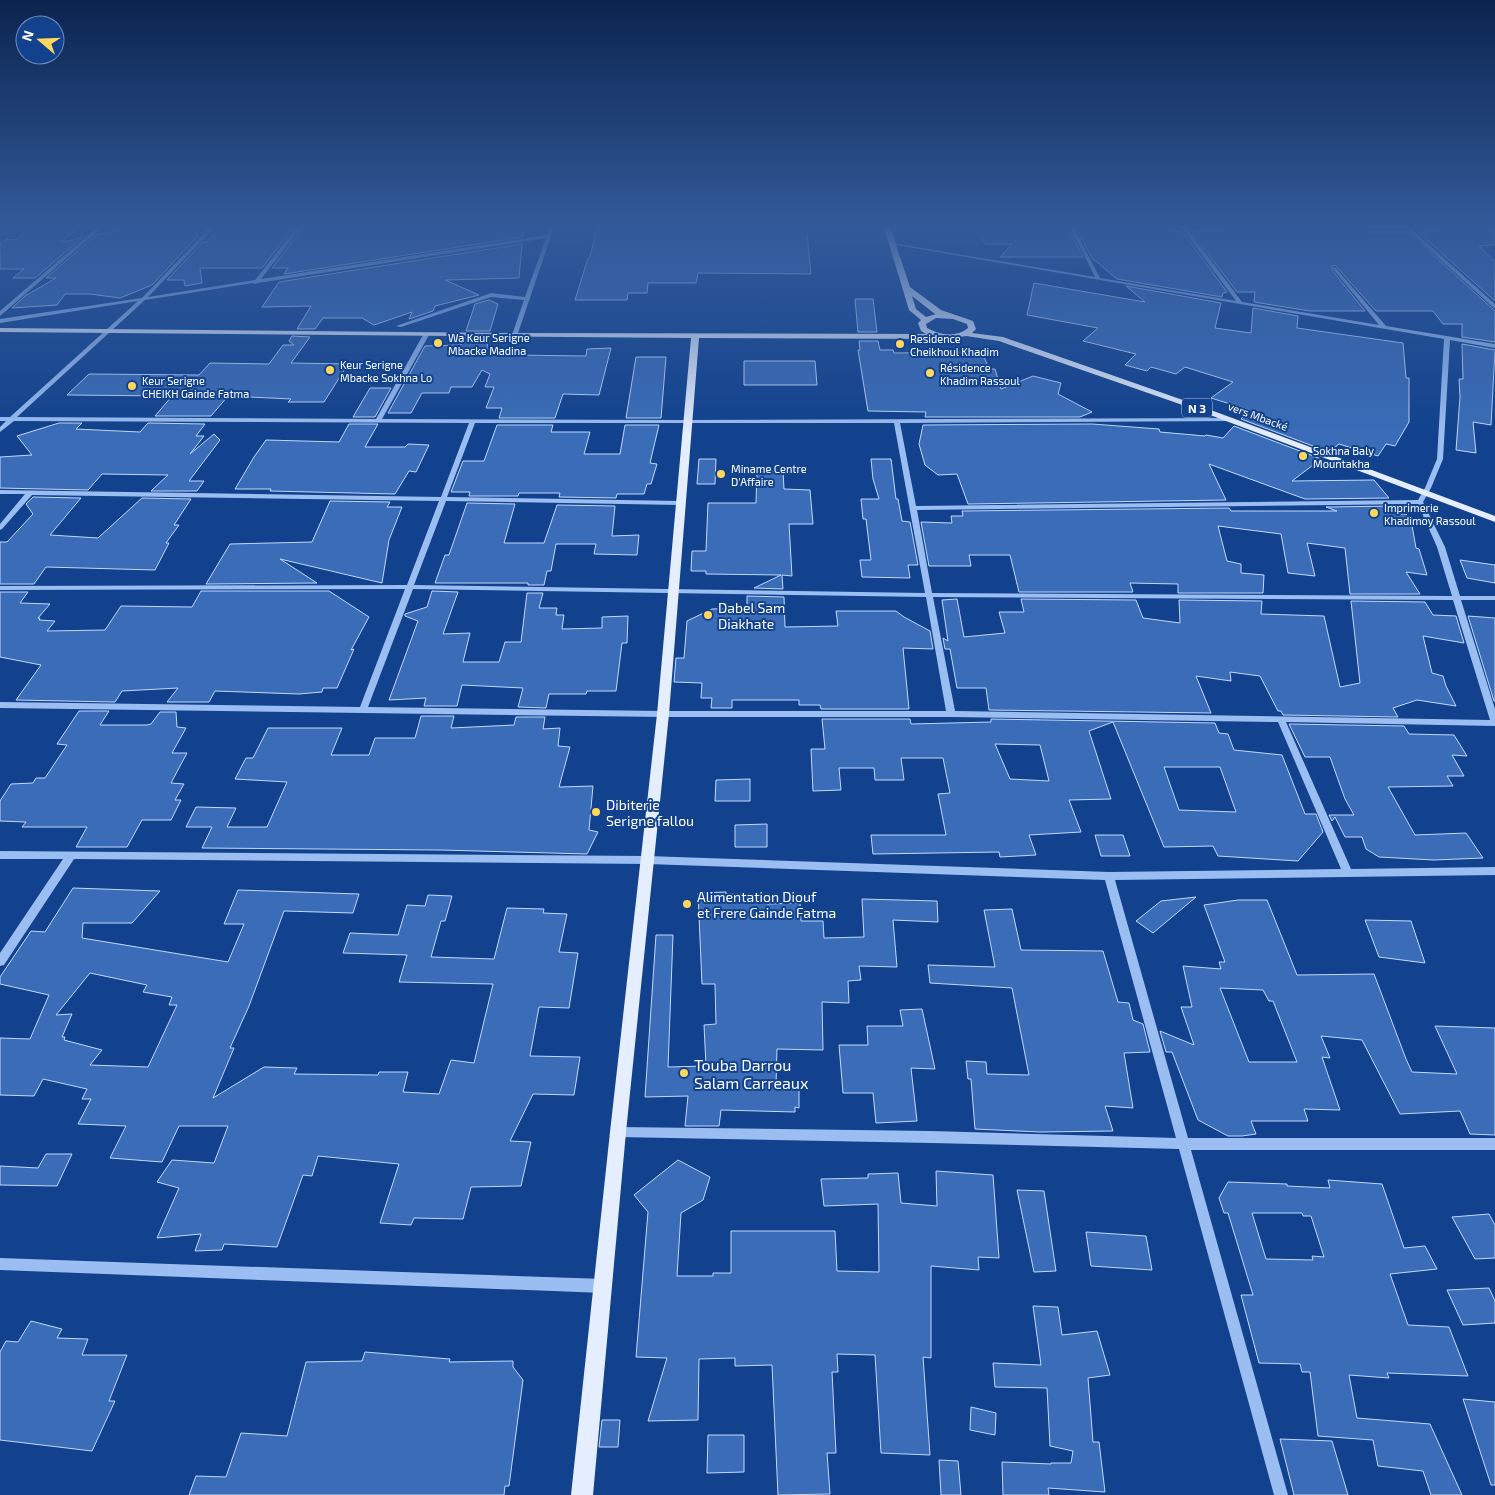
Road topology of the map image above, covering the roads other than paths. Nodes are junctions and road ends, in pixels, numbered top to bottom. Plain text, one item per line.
1 (23, 294) edge
2 (148, 294) edge
3 (183, 294) edge
4 (529, 294) edge
5 (908, 294) edge
6 (913, 294) edge
7 (1191, 294) edge
8 (1234, 294) edge
9 (1356, 294) edge
10 (1481, 294) edge
11 (527, 299) junction
12 (142, 300) junction
13 (1240, 302) junction
14 (1495, 306) edge
15 (0, 314) edge
16 (948, 316) junction
17 (0, 321) edge
18 (924, 322) junction
19 (398, 326) dead end
20 (972, 326) junction
21 (1384, 327) junction
22 (0, 330) edge
23 (106, 331) junction
24 (426, 334) junction
25 (695, 334) junction
26 (966, 334) junction
27 (515, 335) junction
28 (882, 336) junction
29 (947, 336) junction
30 (1447, 338) junction
31 (1000, 340) junction
32 (1495, 346) edge
33 (0, 419) edge
34 (11, 420) junction
35 (1232, 420) junction
36 (378, 421) junction
37 (473, 421) junction
38 (687, 422) junction
39 (897, 422) junction
40 (0, 430) edge
41 (0, 492) edge
42 (29, 494) junction
43 (1424, 495) junction
44 (443, 501) junction
45 (680, 503) junction
46 (913, 508) junction
47 (1495, 510) edge
48 (1495, 519) edge
49 (0, 528) edge
50 (410, 587) junction
51 (0, 588) edge
52 (673, 591) junction
53 (927, 595) junction
54 (1457, 598) junction
55 (1495, 598) edge
56 (0, 705) edge
57 (363, 710) junction
58 (663, 714) junction
59 (950, 714) junction
60 (1281, 720) junction
61 (1495, 723) edge
62 (0, 855) edge
63 (70, 857) junction
64 (647, 860) junction
65 (1495, 871) edge
66 (1348, 873) junction
67 (1109, 876) junction
68 (0, 962) edge
69 (618, 1132) junction
70 (1184, 1144) junction
71 (1495, 1144) edge
72 (0, 1264) edge
73 (604, 1286) junction
74 (582, 1495) edge
75 (1281, 1495) edge

1 - 15 street
2 - 12 street
3 - 12 street
4 - 11 street
5 - 18 main road
6 - 16 main road, vers Mbacké
7 - 13 street
8 - 13 street
9 - 21 street
10 - 14 street
11 - 19 street
11 - 27 street
12 - 17 street
12 - 23 street
13 - 21 street
16 - 18 main road
16 - 20 main road, vers Mbacké
18 - 28 main road
18 - 29 main road
20 - 26 main road
20 - 31 main road, vers Mbacké / N 3
21 - 30 street
22 - 23 main road, vers Mbacké
23 - 24 main road, vers Mbacké
23 - 34 street
24 - 27 main road, vers Mbacké
24 - 36 street
25 - 27 main road, vers Mbacké
25 - 28 main road, vers Mbacké
25 - 38 main road
26 - 29 main road, vers Mbacké
26 - 31 main road, vers Mbacké / N 3
28 - 29 main road, vers Mbacké
30 - 32 street
30 - 43 street
31 - 35 main road, vers Mbacké / N 3
33 - 34 street
34 - 36 street
34 - 40 street
35 - 39 street
35 - 43 main road, vers Mbacké / N 3
36 - 37 street
37 - 38 street
37 - 44 street
38 - 39 street
38 - 45 main road
39 - 46 street
41 - 42 street
42 - 44 street
42 - 49 street
43 - 46 street
43 - 47 main road, vers Mbacké / N 3
43 - 48 main road, vers Mbacké / N 3
43 - 54 street
44 - 45 street
44 - 50 street
45 - 52 main road
46 - 53 street
50 - 51 street
50 - 52 street
50 - 57 street
52 - 53 street
52 - 58 main road
53 - 54 street
53 - 59 street
54 - 55 street
54 - 61 street
56 - 57 street
57 - 58 street
58 - 59 street
58 - 64 main road
59 - 60 street
60 - 61 street
60 - 66 street
62 - 63 street
63 - 64 street
63 - 68 street
64 - 67 street
64 - 69 main road
65 - 66 street
66 - 67 street
67 - 70 street
69 - 70 street
69 - 73 main road
70 - 71 street
70 - 75 street
72 - 73 street
73 - 74 main road

